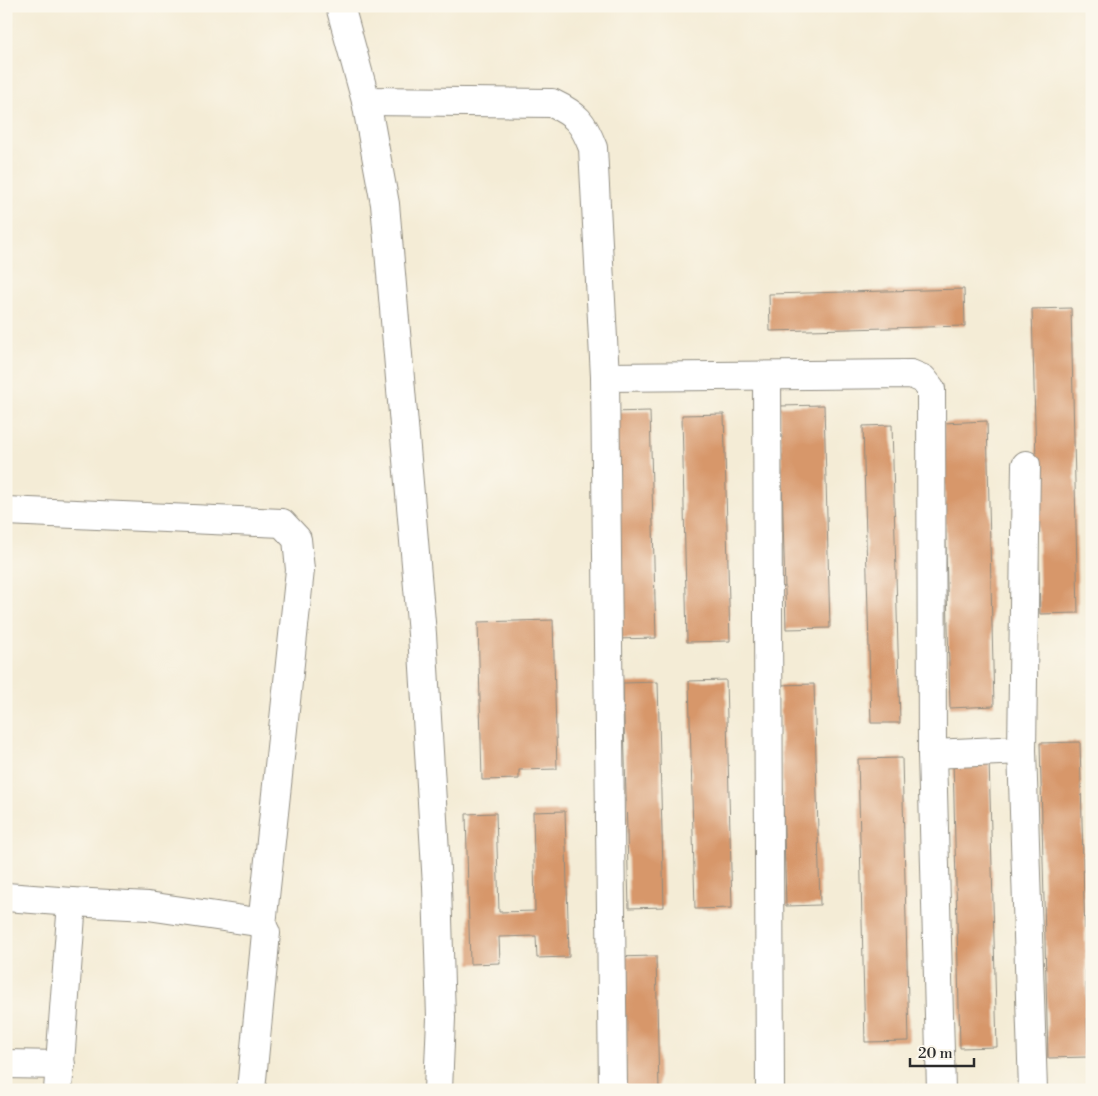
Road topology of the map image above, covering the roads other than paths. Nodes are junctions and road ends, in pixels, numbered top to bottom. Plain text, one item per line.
1 (340, 6) edge
2 (366, 101) junction
3 (767, 376) junction
4 (605, 377) junction
5 (1026, 465) dead end
6 (6, 510) edge
7 (1022, 750) junction
8 (932, 754) junction
9 (6, 897) edge
10 (72, 902) junction
11 (262, 925) junction
12 (6, 1064) edge
13 (60, 1077) edge
14 (251, 1090) edge
15 (438, 1090) edge
16 (613, 1090) edge
17 (770, 1090) edge
18 (941, 1090) edge
19 (1033, 1090) edge

1 - 2 street
2 - 4 street
2 - 15 street
3 - 4 street
3 - 8 street
3 - 17 street
4 - 16 street
5 - 7 street
6 - 11 street
7 - 8 street
7 - 19 street
8 - 18 street
9 - 10 street
10 - 11 street
10 - 13 street
11 - 14 street
12 - 13 street

